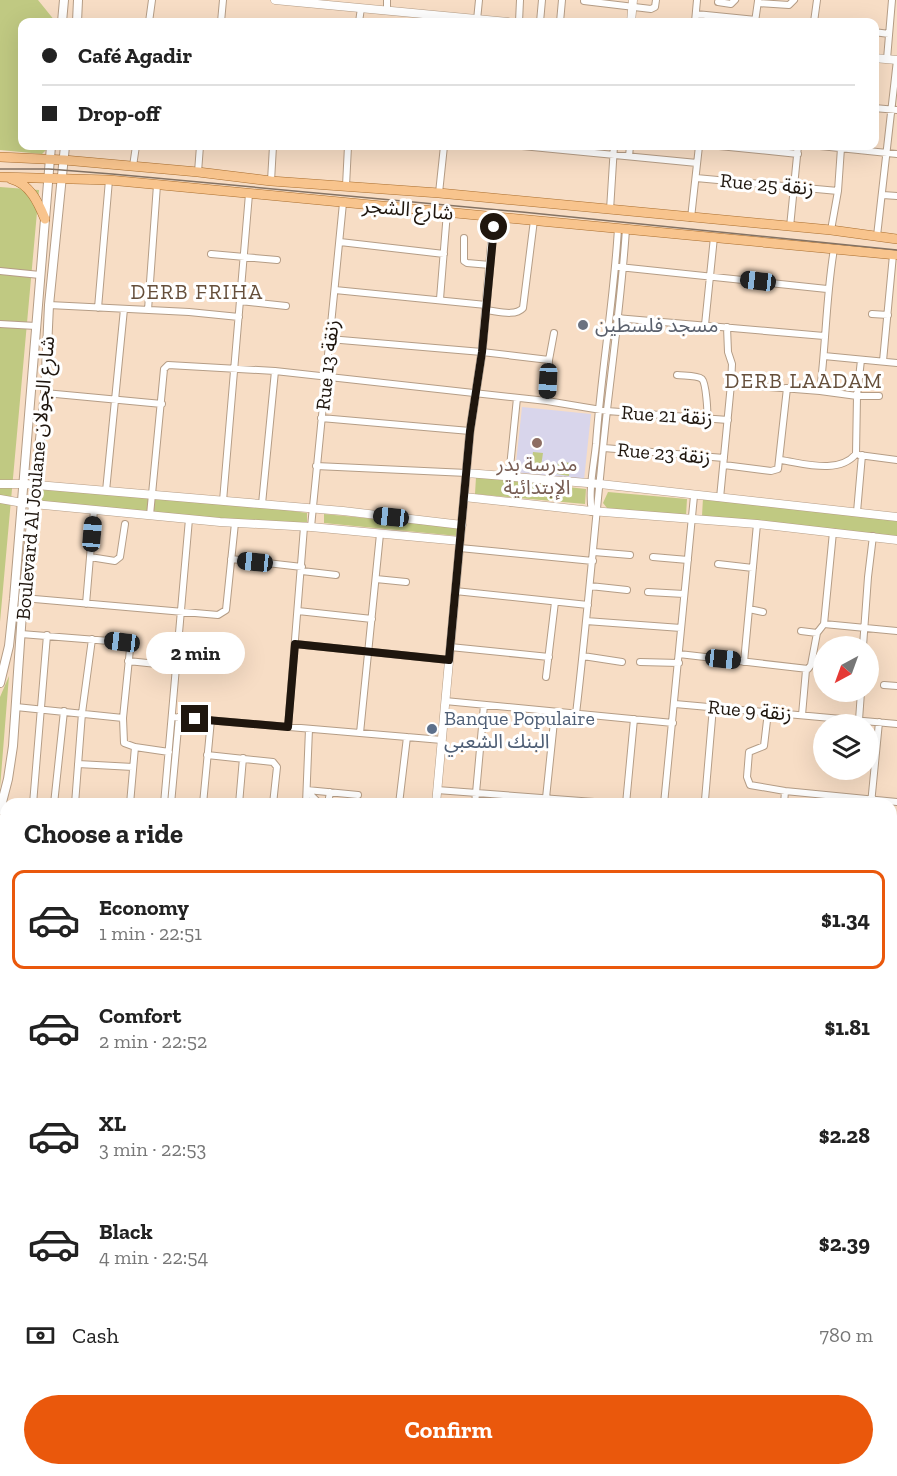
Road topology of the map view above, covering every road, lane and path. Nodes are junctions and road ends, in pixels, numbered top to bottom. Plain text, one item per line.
1 (64, 0) edge
2 (78, 0) edge
3 (152, 0) edge
4 (223, 0) edge
5 (275, 0) edge
6 (387, 0) edge
7 (478, 0) edge
8 (520, 0) edge
9 (542, 0) edge
10 (562, 0) edge
11 (656, 0) edge
12 (697, 0) edge
13 (735, 0) edge
14 (794, 0) edge
15 (817, 0) edge
16 (892, 0) edge
17 (300, 1) edge
18 (584, 1) edge
19 (718, 1) edge
20 (758, 1) edge
21 (604, 2) edge
22 (633, 3) edge
23 (361, 8) junction
24 (387, 11) junction
25 (696, 14) junction
26 (716, 16) junction
27 (62, 18) edge
28 (76, 18) edge
29 (150, 18) edge
30 (221, 18) edge
31 (360, 18) edge
32 (457, 18) edge
33 (477, 18) edge
34 (519, 18) edge
35 (540, 18) edge
36 (560, 18) edge
37 (632, 18) edge
38 (696, 18) edge
39 (732, 18) edge
40 (755, 18) edge
41 (815, 18) edge
42 (879, 33) edge
43 (888, 34) junction
44 (879, 58) edge
45 (887, 59) junction
46 (897, 60) edge
47 (879, 108) edge
48 (894, 110) edge
49 (51, 150) edge
50 (65, 150) edge
51 (135, 150) edge
52 (200, 150) edge
53 (273, 150) edge
54 (348, 150) edge
55 (444, 150) edge
56 (572, 150) edge
57 (614, 150) edge
58 (630, 150) edge
59 (699, 150) edge
60 (758, 150) edge
61 (798, 150) edge
62 (841, 150) edge
63 (859, 150) edge
64 (887, 153) junction
65 (798, 154) junction
66 (897, 154) edge
67 (613, 155) junction
68 (629, 156) junction
69 (0, 157) edge
70 (50, 160) junction
71 (64, 160) junction
72 (697, 163) junction
73 (133, 166) junction
74 (198, 172) junction
75 (3, 177) edge
76 (696, 178) junction
77 (48, 179) junction
78 (62, 179) junction
79 (110, 180) junction
80 (271, 181) junction
81 (157, 185) junction
82 (346, 186) junction
83 (794, 187) junction
84 (838, 191) junction
85 (439, 193) junction
86 (249, 194) junction
87 (883, 195) junction
88 (897, 196) edge
89 (343, 203) junction
90 (610, 210) junction
91 (447, 212) junction
92 (494, 217) junction
93 (692, 218) junction
94 (45, 219) junction
95 (534, 220) junction
96 (790, 227) junction
97 (622, 229) junction
98 (831, 230) junction
99 (877, 236) junction
100 (714, 237) junction
101 (464, 238) dead end
102 (897, 239) edge
103 (340, 242) junction
104 (834, 249) junction
105 (211, 254) dead end
106 (444, 254) junction
107 (895, 255) edge
108 (244, 257) junction
109 (277, 260) dead end
110 (490, 265) junction
111 (620, 267) junction
112 (0, 271) edge
113 (40, 275) junction
114 (711, 275) junction
115 (828, 289) junction
116 (335, 290) junction
117 (440, 299) junction
118 (240, 302) junction
119 (49, 305) junction
120 (286, 306) dead end
121 (98, 308) junction
122 (485, 308) junction
123 (124, 309) junction
124 (148, 310) junction
125 (872, 314) dead end
126 (888, 315) junction
127 (239, 317) junction
128 (610, 317) junction
129 (618, 318) junction
130 (0, 324) edge
131 (705, 325) junction
132 (36, 326) junction
133 (726, 327) junction
134 (554, 333) dead end
135 (824, 336) junction
136 (329, 339) junction
137 (482, 352) junction
138 (824, 356) junction
139 (549, 360) junction
140 (861, 360) junction
141 (883, 361) junction
142 (897, 363) edge
143 (235, 368) junction
144 (275, 371) junction
145 (676, 375) dead end
146 (327, 377) junction
147 (732, 384) junction
148 (787, 388) junction
149 (820, 391) junction
150 (45, 393) junction
151 (476, 393) junction
152 (856, 396) junction
153 (879, 396) dead end
154 (518, 398) junction
155 (113, 400) junction
156 (547, 401) junction
157 (162, 404) junction
158 (598, 409) junction
159 (607, 411) junction
160 (321, 418) junction
161 (707, 419) junction
162 (728, 420) junction
163 (470, 431) junction
164 (604, 448) junction
165 (859, 455) junction
166 (897, 460) edge
167 (724, 462) junction
168 (779, 463) junction
169 (316, 466) junction
170 (466, 473) junction
171 (510, 477) junction
172 (0, 484) edge
173 (29, 484) junction
174 (596, 484) junction
175 (106, 491) junction
176 (152, 495) junction
177 (694, 496) junction
178 (464, 497) junction
179 (720, 498) junction
180 (0, 499) edge
181 (223, 501) junction
182 (28, 504) junction
183 (262, 504) junction
184 (312, 509) junction
185 (94, 510) junction
186 (857, 512) junction
187 (595, 513) junction
188 (150, 515) junction
189 (897, 517) edge
190 (189, 519) junction
191 (693, 519) junction
192 (235, 523) junction
193 (124, 524) dead end
194 (757, 524) junction
195 (462, 525) junction
196 (307, 527) junction
197 (833, 532) junction
198 (380, 534) junction
199 (873, 536) junction
200 (897, 540) edge
201 (460, 545) junction
202 (594, 552) junction
203 (630, 555) dead end
204 (90, 557) junction
205 (653, 557) dead end
206 (231, 559) junction
207 (688, 560) junction
208 (593, 561) junction
209 (718, 564) dead end
210 (753, 568) junction
211 (302, 569) junction
212 (336, 576) dead end
213 (376, 579) junction
214 (406, 582) dead end
215 (590, 586) junction
216 (627, 590) dead end
217 (456, 591) junction
218 (648, 592) dead end
219 (684, 594) junction
220 (23, 598) junction
221 (555, 602) junction
222 (86, 604) junction
223 (588, 605) junction
224 (749, 609) junction
225 (298, 612) junction
226 (763, 612) dead end
227 (181, 613) junction
228 (372, 619) junction
229 (586, 621) junction
230 (824, 624) junction
231 (864, 627) junction
232 (681, 628) junction
233 (801, 631) dead end
234 (897, 631) edge
235 (817, 633) junction
236 (21, 634) junction
237 (47, 635) junction
238 (864, 636) edge
239 (92, 639) junction
240 (295, 644) junction
241 (450, 647) junction
242 (369, 652) junction
243 (679, 654) junction
244 (583, 656) junction
245 (549, 657) junction
246 (449, 660) junction
247 (128, 661) junction
248 (622, 662) dead end
249 (640, 662) dead end
250 (744, 662) junction
251 (679, 663) junction
252 (176, 666) junction
253 (2, 669) edge
254 (806, 670) junction
255 (546, 678) dead end
256 (0, 683) edge
257 (884, 685) dead end
258 (897, 686) edge
259 (445, 701) junction
260 (675, 704) junction
261 (484, 705) junction
262 (16, 707) junction
263 (713, 707) junction
264 (42, 709) junction
265 (64, 711) junction
266 (555, 712) junction
267 (768, 712) junction
268 (82, 713) junction
269 (576, 714) junction
270 (802, 715) junction
271 (176, 717) junction
272 (123, 718) junction
273 (813, 718) edge
274 (634, 719) junction
275 (211, 720) junction
276 (879, 722) edge
277 (673, 723) junction
278 (897, 724) edge
279 (288, 727) junction
280 (309, 729) junction
281 (360, 733) junction
282 (407, 737) junction
283 (442, 740) junction
284 (135, 747) junction
285 (169, 752) junction
286 (207, 755) junction
287 (243, 758) junction
288 (78, 764) junction
289 (133, 767) junction
290 (873, 780) edge
291 (307, 790) junction
292 (437, 790) junction
293 (785, 791) junction
294 (330, 792) junction
295 (476, 792) junction
296 (358, 795) dead end
297 (3, 798) edge
298 (34, 798) edge
299 (55, 798) edge
300 (75, 798) edge
301 (130, 798) edge
302 (165, 798) edge
303 (171, 798) edge
304 (203, 798) edge
305 (240, 798) edge
306 (273, 798) edge
307 (306, 798) edge
308 (314, 798) edge
309 (329, 798) edge
310 (400, 798) edge
311 (436, 798) edge
312 (476, 798) edge
313 (546, 798) joint
314 (624, 798) edge
315 (665, 798) edge
316 (705, 798) edge
317 (784, 798) edge
318 (840, 798) edge
319 (871, 798) edge

1 - 27 main road
2 - 28 main road
3 - 29 street
4 - 30 street
5 - 17 street
6 - 24 street
7 - 33 street
8 - 34 street
9 - 35 street
10 - 36 street
11 - 22 street
12 - 25 street
13 - 19 street
14 - 20 street
15 - 41 street
16 - 43 street
17 - 23 street
18 - 21 street
19 - 26 street
20 - 40 street
21 - 22 street
22 - 37 street
23 - 24 street
23 - 31 street
24 - 32 street
25 - 26 street
25 - 38 street
26 - 39 street
42 - 43 street
43 - 45 street
44 - 45 street
45 - 46 street
46 - 48 street
47 - 48 street
48 - 64 street
49 - 70 main road, Boulevard Al Joulane شارع الجولان
50 - 71 main road, Boulevard Al Joulane شارع الجولان
51 - 73 street
52 - 74 street
53 - 80 street
54 - 82 street
55 - 85 street
56 - 67 street
57 - 67 street
58 - 68 street
59 - 72 street
60 - 65 street
61 - 65 street
62 - 84 street
63 - 64 street
64 - 66 street
64 - 87 street
65 - 83 street
67 - 68 street
67 - 90 street
68 - 72 street
69 - 70 main road, شارع الشجر
70 - 71 main road, شارع الشجر
70 - 77 main road, Boulevard Al Joulane شارع الجولان
71 - 73 main road, شارع الشجر
71 - 78 main road, Boulevard Al Joulane شارع الجولان
72 - 76 street
73 - 74 main road, شارع الشجر
74 - 80 main road, شارع الشجر
75 - 77 main road, شارع الشجر
75 - 94 main road
76 - 83 street, Rue 25 زنقة
76 - 93 street
77 - 78 main road, شارع الشجر
77 - 94 main road, Boulevard Al Joulane شارع الجولان
78 - 79 main road, شارع الشجر
78 - 119 main road, Boulevard Al Joulane شارع الجولان
79 - 81 main road, شارع الشجر
79 - 121 street
80 - 82 main road, شارع الشجر
81 - 86 main road, شارع الشجر
81 - 124 street
82 - 85 main road, شارع الشجر
83 - 84 street, Rue 25 زنقة
83 - 96 street
84 - 98 street
85 - 90 main road, شارع الشجر
86 - 89 main road, شارع الشجر
86 - 108 street
87 - 88 street
87 - 99 street
89 - 91 main road, شارع الشجر
89 - 103 street, Rue 13 زنقة
90 - 93 main road, شارع الشجر
91 - 92 main road, شارع الشجر
91 - 106 street
92 - 95 main road, شارع الشجر
92 - 110 street
93 - 96 main road, شارع الشجر
94 - 113 main road, Boulevard Al Joulane شارع الجولان
95 - 97 main road, شارع الشجر
95 - 122 street
96 - 98 main road, شارع الشجر
97 - 100 main road, شارع الشجر
97 - 111 street
98 - 99 main road, شارع الشجر
99 - 102 main road, شارع الشجر
100 - 104 main road, شارع الشجر
100 - 114 street
101 - 110 street
103 - 106 street
103 - 116 street, Rue 13 زنقة
104 - 107 main road, شارع الشجر
104 - 115 street
105 - 108 street
106 - 117 street
107 - 126 street
108 - 109 street
108 - 118 street
110 - 122 street
111 - 114 street
111 - 128 street
111 - 129 street
112 - 113 street
113 - 132 main road, Boulevard Al Joulane شارع الجولان
114 - 115 street
114 - 131 street
115 - 135 street
116 - 117 street
116 - 136 street, Rue 13 زنقة
117 - 122 street
118 - 120 street
118 - 127 street
119 - 121 street
119 - 150 main road, Boulevard Al Joulane شارع الجولان
121 - 123 street
122 - 137 street
123 - 124 street
123 - 155 street
124 - 127 street
125 - 126 street
126 - 141 street
127 - 143 street
128 - 129 street
128 - 158 street
129 - 131 street
129 - 159 street
130 - 132 street
131 - 133 street
132 - 173 main road, Boulevard Al Joulane شارع الجولان
133 - 135 street
133 - 147 street
134 - 139 street
135 - 138 street
136 - 137 street
136 - 146 street, Rue 13 زنقة
137 - 139 street
137 - 151 street
138 - 140 street
138 - 149 street
139 - 156 street
140 - 141 street
140 - 152 street
141 - 142 street
143 - 144 street, Rue 21 زنقة
143 - 157 street, Rue 21 زنقة
143 - 181 street
144 - 146 street, Rue 21 زنقة
144 - 183 street
145 - 161 street
146 - 151 street, Rue 21 زنقة
146 - 160 street, Rue 13 زنقة
147 - 148 street
147 - 162 street
148 - 149 street
148 - 168 street
149 - 152 street
150 - 155 street
150 - 173 main road, Boulevard Al Joulane شارع الجولان
151 - 154 street, Rue 21 زنقة
151 - 163 street
152 - 153 street
152 - 165 street
154 - 156 street, Rue 21 زنقة
154 - 171 street
155 - 157 street
155 - 175 street
156 - 158 street, Rue 21 زنقة
157 - 176 street
158 - 159 street, Rue 21 زنقة
158 - 174 street
159 - 161 street, Rue 21 زنقة
159 - 164 street
160 - 163 street
160 - 169 street, Rue 13 زنقة
161 - 162 street, Rue 21 زنقة
162 - 167 street
163 - 170 street
164 - 167 street, Rue 23 زنقة
164 - 174 street
165 - 166 street
165 - 168 street, Rue 23 زنقة
165 - 186 street
167 - 168 street, Rue 23 زنقة
167 - 179 street
169 - 170 street
169 - 184 street, Rue 13 زنقة
170 - 171 street
170 - 178 street
171 - 174 street
172 - 173 street
173 - 175 street
173 - 182 main road, Boulevard Al Joulane شارع الجولان
174 - 177 street
174 - 187 street
175 - 176 street
176 - 181 street
176 - 188 street
177 - 179 street
177 - 191 street
178 - 187 street
178 - 195 street
179 - 186 street
180 - 182 street
181 - 183 street
182 - 185 street
182 - 220 main road, Boulevard Al Joulane شارع الجولان
182 - 253 main road, Boulevard Al Joulane شارع الجولان
183 - 184 street
184 - 195 street
184 - 196 street, Rue 13 زنقة
185 - 188 street
185 - 204 street
186 - 189 street
187 - 191 street
187 - 202 street
188 - 190 street
190 - 192 street
190 - 227 street
191 - 194 street
191 - 207 street
192 - 196 street
192 - 206 street
193 - 204 street
194 - 197 street
194 - 210 street
195 - 201 street
196 - 198 street
196 - 211 street, Rue 13 زنقة
197 - 199 street
197 - 230 street
198 - 201 street
198 - 213 street
199 - 200 street
199 - 231 street
201 - 208 street
201 - 217 street
202 - 203 street
202 - 208 street
204 - 222 street
205 - 207 street
206 - 211 street
206 - 227 street
207 - 219 street
208 - 215 street
209 - 210 street
210 - 224 street
211 - 212 street
211 - 225 street, Rue 13 زنقة
213 - 214 street
213 - 228 street
215 - 216 street
215 - 223 street
217 - 221 street
217 - 241 street
218 - 219 street
219 - 232 street
220 - 222 street
220 - 236 main road, Boulevard Al Joulane شارع الجولان
221 - 223 street
221 - 245 street
222 - 227 street
223 - 229 street
224 - 226 street
224 - 250 street
225 - 228 street
225 - 240 street, Rue 13 زنقة
227 - 252 street
228 - 242 street
229 - 232 street
229 - 244 street
230 - 231 street
230 - 235 street
231 - 234 street
231 - 238 street
232 - 243 street
233 - 235 street
235 - 254 street
236 - 237 street
236 - 262 main road, Boulevard Al Joulane شارع الجولان
237 - 239 street
237 - 264 street
239 - 247 street
239 - 268 street
240 - 242 street
240 - 279 street, Rue 13 زنقة
241 - 245 street
241 - 246 street
242 - 246 street
242 - 281 street
243 - 250 street
243 - 251 street
244 - 248 street
244 - 269 street
245 - 255 street
246 - 259 street
247 - 252 street
247 - 272 street
249 - 251 street
250 - 254 street
251 - 260 street
252 - 271 street
253 - 256 main road, Boulevard Al Joulane شارع الجولان
254 - 270 street
257 - 258 street
259 - 261 street
259 - 283 street
260 - 263 street, Rue 9 زنقة
260 - 277 street
261 - 266 street
261 - 295 street
262 - 264 street
262 - 297 main road, Boulevard Al Joulane شارع الجولان
263 - 267 street, Rue 9 زنقة
263 - 316 street
264 - 265 street
264 - 298 street
265 - 268 street
265 - 299 street
266 - 269 street
266 - 313 street
267 - 270 street, Rue 9 زنقة
267 - 293 street
268 - 272 street
268 - 288 street
269 - 274 street
270 - 273 street, Rue 9 زنقة
271 - 275 street
271 - 285 street
271 - 303 street
272 - 284 street
274 - 277 street
274 - 314 street
275 - 279 street
275 - 286 street
276 - 278 street, Rue 9 زنقة
277 - 315 street
279 - 280 street
280 - 281 street
280 - 291 street
281 - 282 street
282 - 283 street
282 - 310 street
283 - 292 street
284 - 285 street
284 - 289 street
285 - 302 street
286 - 287 street
286 - 304 street
287 - 305 street
287 - 306 street
288 - 289 street
288 - 300 street
289 - 301 street
290 - 319 street
291 - 294 street
291 - 307 street
291 - 308 street
292 - 295 street
292 - 311 street
293 - 317 street
293 - 318 street
294 - 296 street
294 - 309 street
295 - 312 street
295 - 313 street

